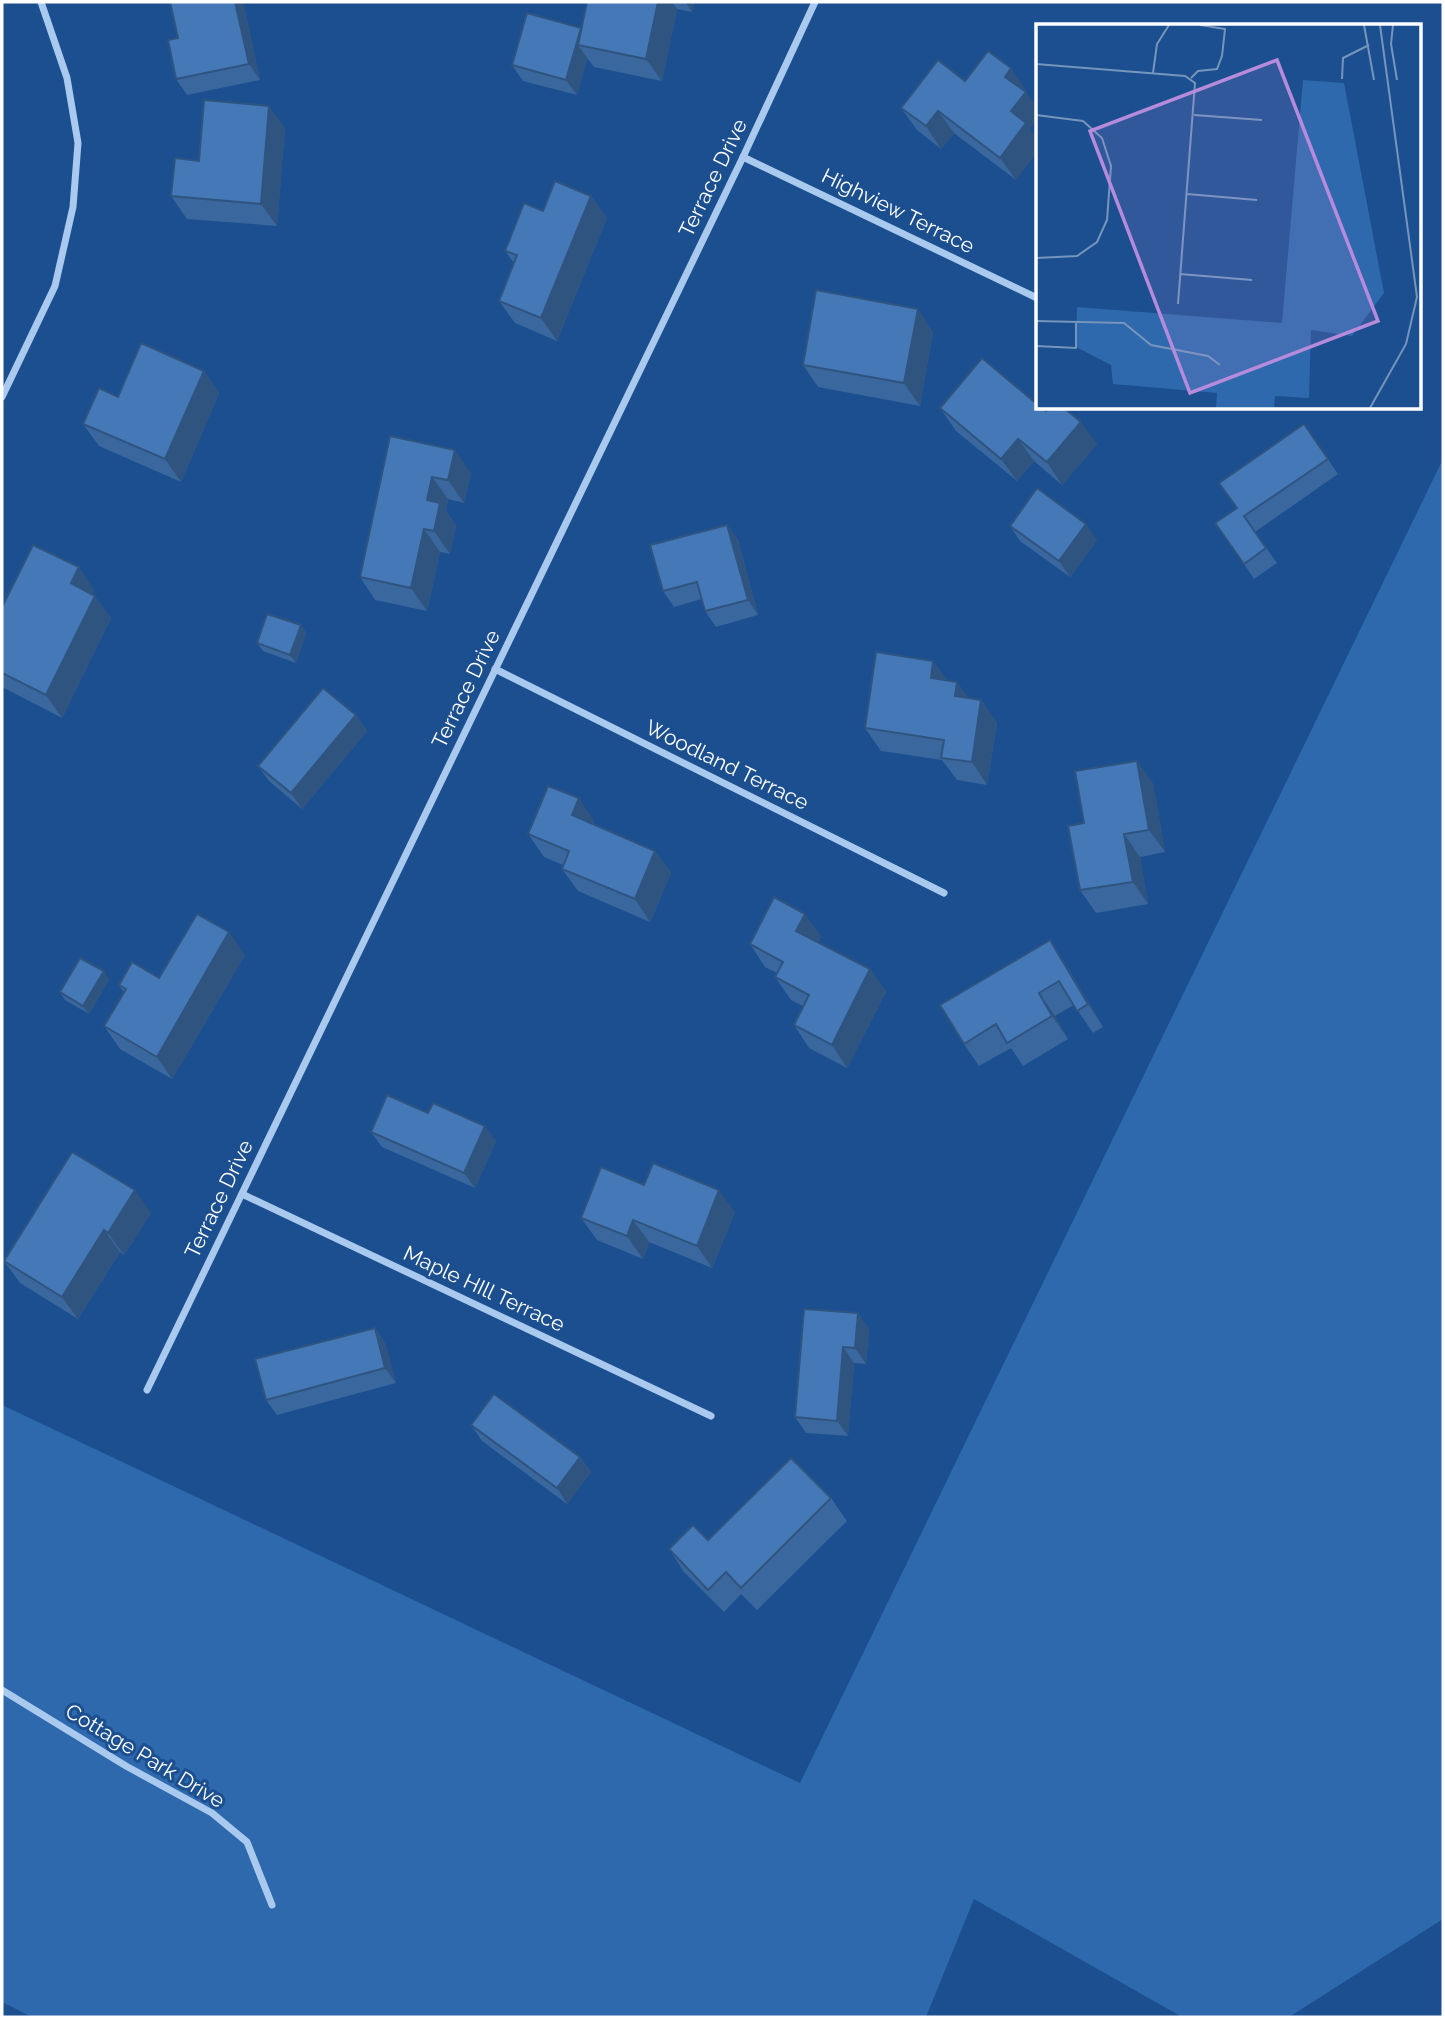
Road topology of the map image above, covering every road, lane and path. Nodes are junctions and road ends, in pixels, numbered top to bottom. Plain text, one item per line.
1 (41, 2) edge
2 (815, 2) edge
3 (743, 157) junction
4 (1036, 298) edge
5 (2, 397) edge
6 (495, 669) junction
7 (944, 893) dead end
8 (242, 1194) junction
9 (147, 1390) dead end
10 (711, 1416) dead end
11 (2, 1690) edge
12 (272, 1905) dead end

1 - 5 street
2 - 3 street, Terrace Drive
3 - 4 street, Highview Terrace
3 - 6 street, Terrace Drive
6 - 7 street, Woodland Terrace
6 - 8 street, Terrace Drive
8 - 9 street, Terrace Drive
8 - 10 street, Maple HIll Terrace
11 - 12 street, Cottage Park Drive

